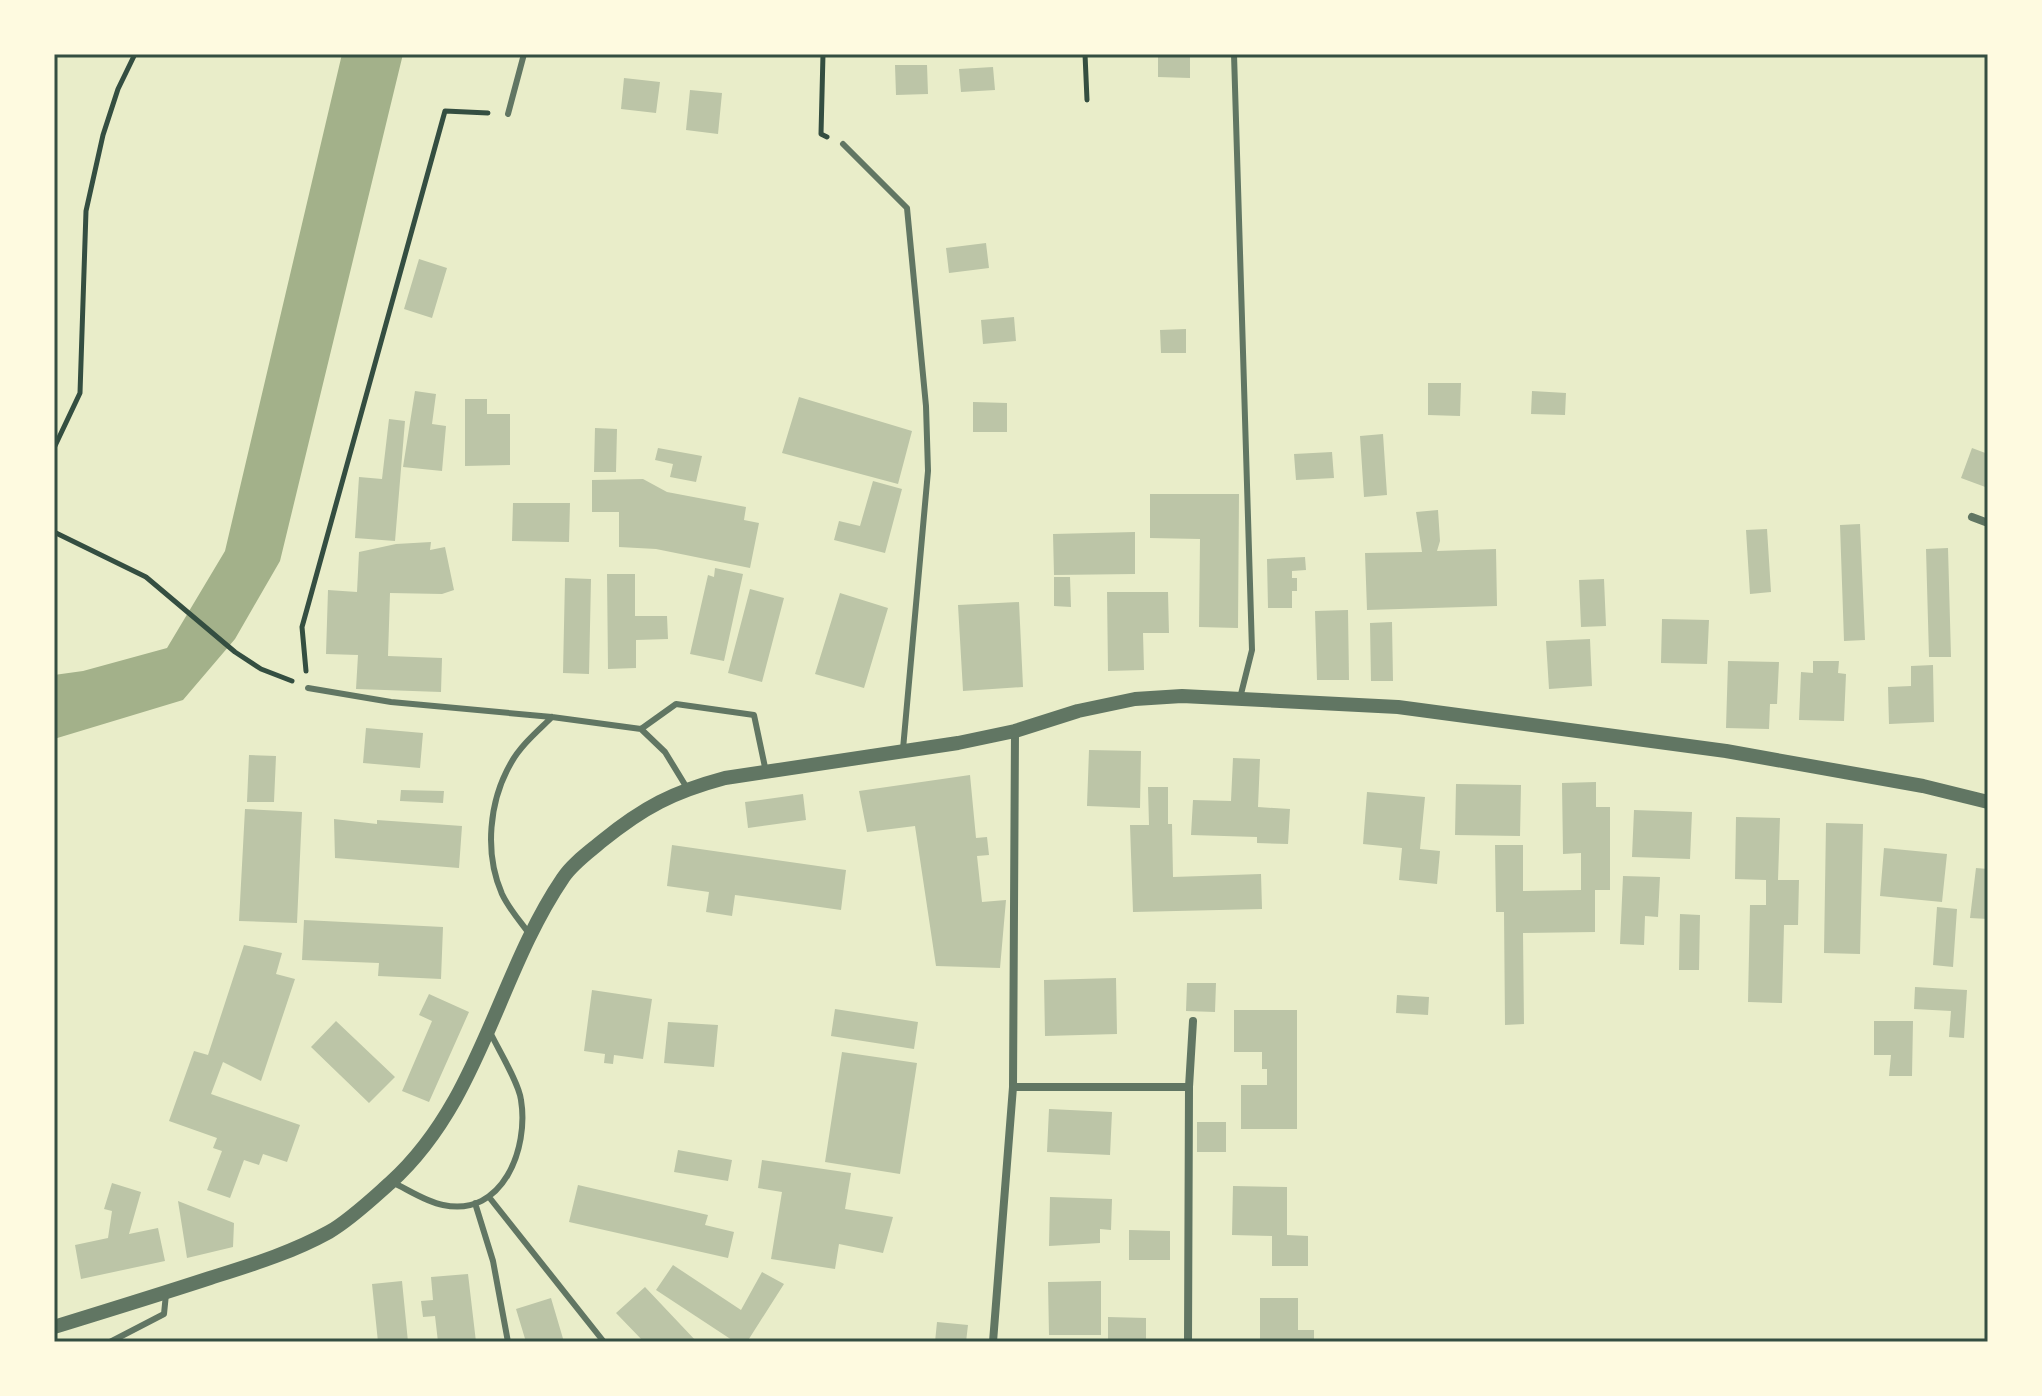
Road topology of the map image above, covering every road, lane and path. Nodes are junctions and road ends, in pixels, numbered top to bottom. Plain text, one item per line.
1 (135, 54) edge
2 (524, 54) edge
3 (823, 54) edge
4 (1085, 54) edge
5 (1234, 54) edge
6 (1087, 100) dead end
7 (508, 114) joint
8 (843, 144) joint
9 (54, 448) edge
10 (1972, 517) dead end
11 (1988, 523) edge
12 (54, 532) edge
13 (308, 688) junction
14 (1240, 698) junction
15 (552, 717) junction
16 (641, 729) junction
17 (1015, 731) junction
18 (903, 752) junction
19 (766, 772) junction
20 (687, 788) junction
21 (1988, 802) edge
22 (530, 935) junction
23 (1193, 1021) dead end
24 (490, 1032) junction
25 (1013, 1087) junction
26 (1189, 1087) junction
27 (392, 1182) junction
28 (489, 1197) junction
29 (475, 1203) junction
30 (166, 1293) junction
31 (54, 1327) edge
32 (110, 1342) edge
33 (508, 1342) edge
34 (604, 1342) edge
35 (993, 1342) edge
36 (1188, 1342) edge

1 - 9 path
2 - 7 lane
3 - 8 path
4 - 6 path
5 - 14 lane
7 - 13 path
8 - 18 lane
10 - 11 street
12 - 13 path
13 - 15 lane
14 - 17 street
14 - 21 street
15 - 16 lane
15 - 22 lane
16 - 19 lane
16 - 20 lane
17 - 18 street
17 - 25 street
18 - 19 street
19 - 20 street
20 - 22 street
22 - 24 street
23 - 26 street
24 - 27 street
24 - 28 lane
25 - 26 street
25 - 35 street
26 - 36 street
27 - 29 lane
27 - 30 street
28 - 29 lane
28 - 34 lane
29 - 33 lane
30 - 31 street
30 - 32 lane

